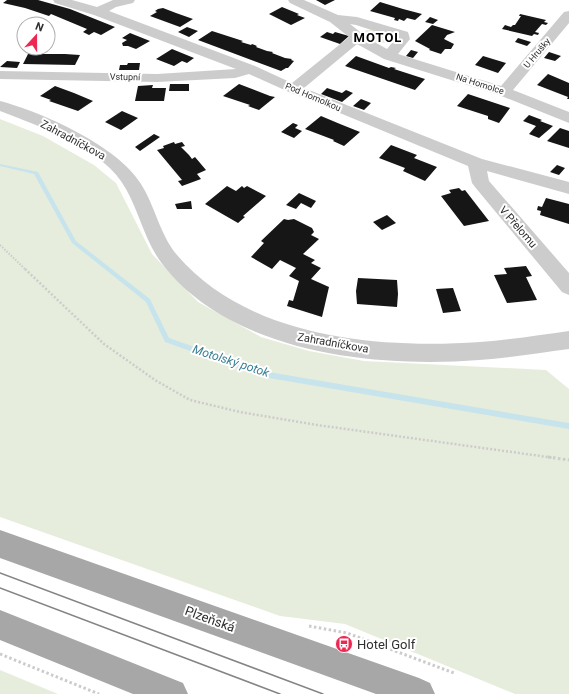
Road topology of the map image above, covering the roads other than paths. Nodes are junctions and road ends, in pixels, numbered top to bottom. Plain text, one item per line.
1 (59, 0) edge
2 (129, 0) edge
3 (294, 0) edge
4 (99, 12) junction
5 (569, 15) edge
6 (335, 19) junction
7 (356, 38) junction
8 (389, 56) junction
9 (250, 69) junction
10 (0, 74) edge
11 (294, 89) junction
12 (504, 92) junction
13 (0, 106) edge
14 (569, 118) edge
15 (476, 163) junction
16 (569, 188) edge
17 (569, 287) edge
18 (569, 340) edge
19 (0, 544) edge
20 (0, 625) edge
21 (172, 694) edge
22 (419, 694) edge

1 - 4 street, Pod Homolkou
2 - 4 street
3 - 6 street, Na Homolce
4 - 9 street, Pod Homolkou
5 - 12 street, U Hrušky
6 - 7 street, Na Homolce
6 - 8 street, Na Homolce
7 - 8 street, Na Homolce
7 - 11 street
8 - 12 street, Na Homolce
9 - 10 street, Vstupní
9 - 11 street, Pod Homolkou
11 - 15 street, Pod Homolkou
12 - 14 street, Na Homolce
13 - 18 street, Zahradníčkova
15 - 16 street, Pod Homolkou
15 - 17 street, V Přelomu
19 - 22 main road, Plzeňská
20 - 21 main road

